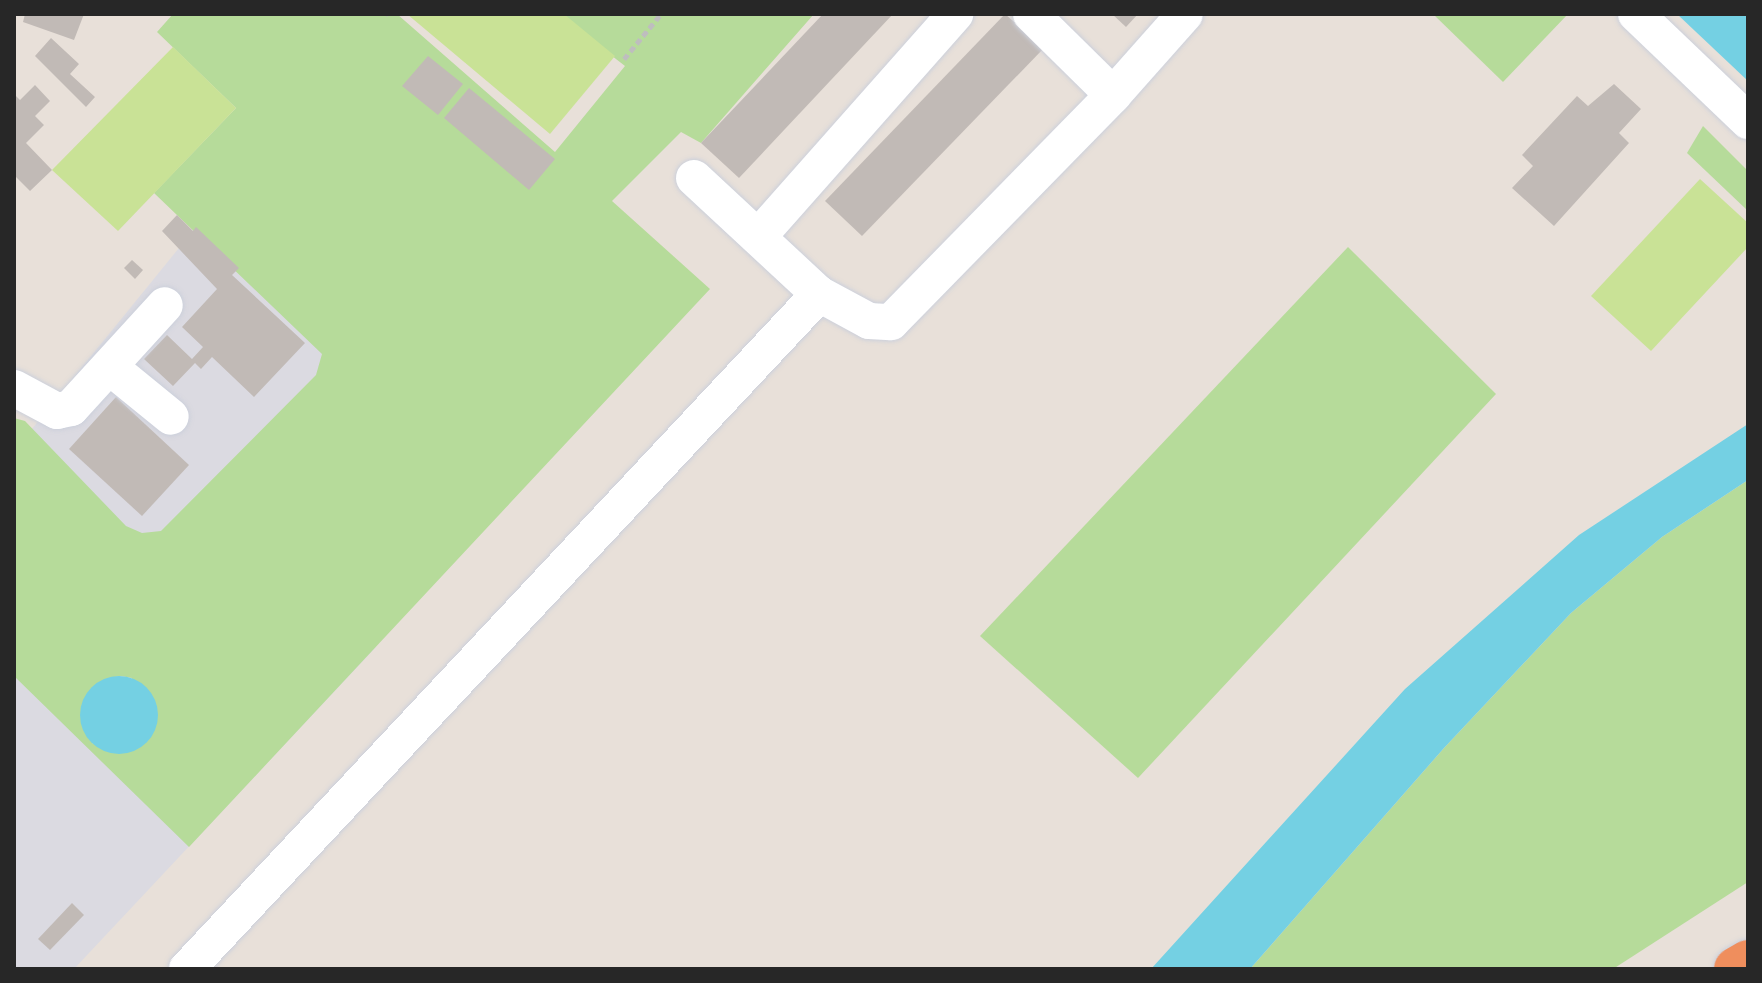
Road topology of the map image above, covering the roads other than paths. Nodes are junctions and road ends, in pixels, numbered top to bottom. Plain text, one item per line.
1 (955, 14) edge
2 (1031, 14) edge
3 (1185, 14) edge
4 (1636, 14) edge
5 (1113, 95) junction
6 (1748, 121) edge
7 (694, 178) dead end
8 (758, 237) junction
9 (819, 294) junction
10 (165, 305) dead end
11 (111, 368) junction
12 (14, 388) edge
13 (171, 417) dead end
14 (1748, 962) edge
15 (187, 969) edge
16 (1736, 969) edge

1 - 8 street
2 - 5 street
3 - 5 street
4 - 6 street
5 - 9 street
7 - 8 street
8 - 9 street
9 - 15 street
10 - 11 street
11 - 12 street
11 - 13 street
14 - 16 highway

